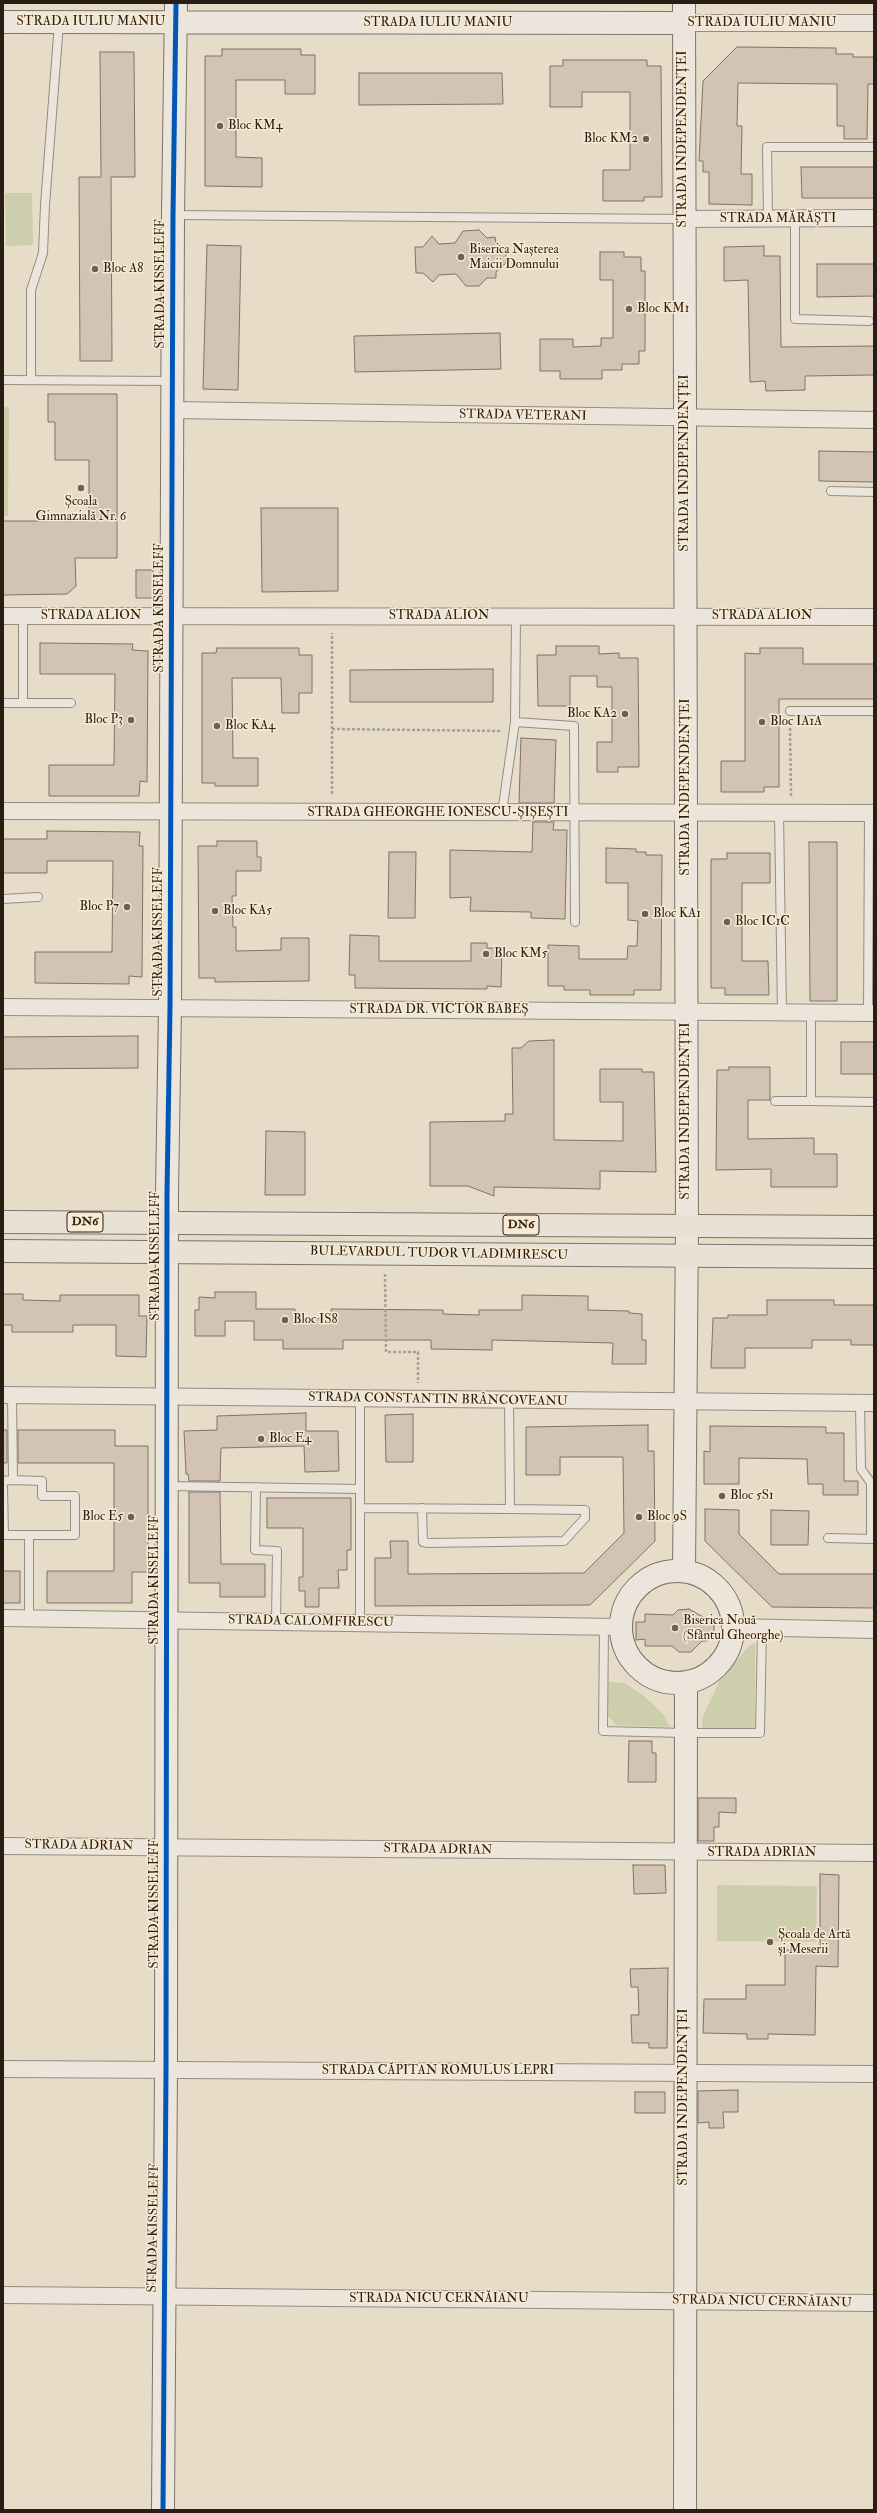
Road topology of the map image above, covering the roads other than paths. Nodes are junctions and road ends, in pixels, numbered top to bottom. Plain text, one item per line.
1 (176, 12) edge
2 (684, 13) edge
3 (3, 22) edge
4 (59, 22) junction
5 (874, 23) edge
6 (874, 147) edge
7 (172, 215) junction
8 (874, 218) edge
9 (768, 219) junction
10 (795, 219) junction
11 (683, 220) junction
12 (869, 321) dead end
13 (3, 380) edge
14 (31, 380) junction
15 (172, 381) junction
16 (171, 410) junction
17 (685, 419) junction
18 (874, 420) edge
19 (831, 491) dead end
20 (874, 492) edge
21 (3, 616) edge
22 (23, 616) junction
23 (516, 616) junction
24 (685, 616) junction
25 (171, 617) junction
26 (874, 617) edge
27 (3, 703) edge
28 (23, 703) junction
29 (71, 703) dead end
30 (790, 711) road end
31 (874, 711) edge
32 (515, 722) junction
33 (3, 811) edge
34 (871, 812) edge
35 (170, 813) junction
36 (502, 813) junction
37 (575, 813) junction
38 (686, 813) junction
39 (785, 813) junction
40 (38, 897) dead end
41 (3, 899) edge
42 (575, 922) dead end
43 (3, 1007) edge
44 (170, 1008) junction
45 (686, 1012) junction
46 (782, 1013) junction
47 (811, 1013) junction
48 (871, 1013) edge
49 (775, 1102) dead end
50 (811, 1102) junction
51 (874, 1102) edge
52 (3, 1222) edge
53 (167, 1223) junction
54 (687, 1226) junction
55 (874, 1227) edge
56 (3, 1251) edge
57 (166, 1253) junction
58 (686, 1257) junction
59 (874, 1257) edge
60 (8, 1395) edge
61 (168, 1397) junction
62 (360, 1399) junction
63 (509, 1400) junction
64 (684, 1402) junction
65 (867, 1403) edge
66 (13, 1480) junction
67 (3, 1481) edge
68 (167, 1486) junction
69 (3, 1487) edge
70 (256, 1487) junction
71 (360, 1489) junction
72 (360, 1508) junction
73 (422, 1508) junction
74 (510, 1509) junction
75 (29, 1535) junction
76 (828, 1538) dead end
77 (872, 1539) edge
78 (684, 1571) junction
79 (3, 1618) edge
80 (29, 1618) junction
81 (166, 1620) junction
82 (276, 1622) junction
83 (360, 1623) junction
84 (612, 1627) junction
85 (734, 1627) junction
86 (762, 1628) junction
87 (874, 1630) edge
88 (686, 1683) junction
89 (685, 1733) junction
90 (3, 1846) edge
91 (166, 1847) junction
92 (684, 1853) junction
93 (874, 1853) edge
94 (3, 2069) edge
95 (166, 2069) junction
96 (684, 2073) junction
97 (874, 2074) edge
98 (3, 2295) edge
99 (164, 2297) junction
100 (685, 2301) junction
101 (874, 2303) edge
102 (163, 2510) edge
103 (685, 2510) edge

1 - 2 street, STRADA IULIU MANIU
1 - 4 street, STRADA IULIU MANIU
1 - 7 street, STRADA KISSELEFF
2 - 5 street, STRADA IULIU MANIU
2 - 11 street, STRADA INDEPENDENȚEI
3 - 4 street, STRADA IULIU MANIU
4 - 14 lane
6 - 9 lane
7 - 11 lane
7 - 15 street, STRADA KISSELEFF
8 - 10 street, STRADA MĂRĂȘTI
9 - 10 street, STRADA MĂRĂȘTI
9 - 11 street, STRADA MĂRĂȘTI
10 - 12 lane
11 - 17 street, STRADA INDEPENDENȚEI
13 - 14 lane
14 - 15 lane
15 - 16 street, STRADA KISSELEFF
16 - 17 street, STRADA VETERANI
16 - 25 street, STRADA KISSELEFF
17 - 18 street, STRADA VETERANI
17 - 24 street, STRADA INDEPENDENȚEI
19 - 20 lane
21 - 22 street, STRADA ALION
22 - 25 street, STRADA ALION
22 - 28 lane
23 - 24 street, STRADA ALION
23 - 25 street, STRADA ALION
23 - 32 lane
24 - 26 street, STRADA ALION
24 - 38 street, STRADA INDEPENDENȚEI
25 - 35 street, STRADA KISSELEFF
27 - 28 lane
28 - 29 lane
30 - 31 lane
32 - 36 lane
32 - 37 lane
33 - 35 street, STRADA GHEORGHE IONESCU-ȘIȘEȘTI
34 - 39 street, STRADA GHEORGHE IONESCU-ȘIȘEȘTI
34 - 48 lane
35 - 36 street, STRADA GHEORGHE IONESCU-ȘIȘEȘTI
35 - 44 street, STRADA KISSELEFF
36 - 37 street, STRADA GHEORGHE IONESCU-ȘIȘEȘTI
37 - 38 street, STRADA GHEORGHE IONESCU-ȘIȘEȘTI
37 - 42 lane
38 - 39 street, STRADA GHEORGHE IONESCU-ȘIȘEȘTI
38 - 45 street, STRADA INDEPENDENȚEI
39 - 46 lane
40 - 41 lane
43 - 44 street, STRADA DR. VICTOR BABEȘ
44 - 45 street, STRADA DR. VICTOR BABEȘ
44 - 53 street, STRADA KISSELEFF
45 - 46 street, STRADA DR. VICTOR BABEȘ
45 - 54 street, STRADA INDEPENDENȚEI
46 - 47 street, STRADA DR. VICTOR BABEȘ
47 - 48 street, STRADA DR. VICTOR BABEȘ
47 - 50 lane
49 - 50 lane
50 - 51 lane
52 - 53 main road, DN6
53 - 54 main road, DN6
53 - 57 street, STRADA KISSELEFF
54 - 55 main road, DN6
54 - 58 street, STRADA INDEPENDENȚEI
56 - 57 main road, BULEVARDUL TUDOR VLADIMIRESCU
57 - 58 main road, BULEVARDUL TUDOR VLADIMIRESCU
57 - 61 street, STRADA KISSELEFF
58 - 59 main road, BULEVARDUL TUDOR VLADIMIRESCU
58 - 64 street, STRADA INDEPENDENȚEI
60 - 61 street, STRADA CONSTANTIN BRÂNCOVEANU
60 - 66 lane
61 - 62 street, STRADA CONSTANTIN BRÂNCOVEANU
61 - 68 street, STRADA KISSELEFF
62 - 63 street, STRADA CONSTANTIN BRÂNCOVEANU
62 - 71 lane
63 - 64 street, STRADA CONSTANTIN BRÂNCOVEANU
63 - 74 lane
64 - 65 street, STRADA CONSTANTIN BRÂNCOVEANU
64 - 78 street, STRADA INDEPENDENȚEI
65 - 77 lane
66 - 67 lane
66 - 75 lane
68 - 70 lane
68 - 81 street, STRADA KISSELEFF
69 - 75 lane
70 - 71 lane
70 - 82 lane
71 - 72 lane
72 - 73 lane
72 - 83 lane
73 - 74 lane
73 - 74 lane
75 - 80 lane
76 - 77 lane
78 - 84 street
78 - 85 street
79 - 80 street, STRADA CALOMFIRESCU
80 - 81 street, STRADA CALOMFIRESCU
81 - 82 street, STRADA CALOMFIRESCU
81 - 91 street, STRADA KISSELEFF
82 - 83 street, STRADA CALOMFIRESCU
83 - 84 street, STRADA CALOMFIRESCU
84 - 88 street
84 - 89 lane
85 - 86 street
85 - 88 street
86 - 87 street
86 - 89 lane
88 - 89 street, STRADA INDEPENDENȚEI
89 - 92 street, STRADA INDEPENDENȚEI
90 - 91 street, STRADA ADRIAN
91 - 92 street, STRADA ADRIAN
91 - 95 street, STRADA KISSELEFF
92 - 93 street, STRADA ADRIAN
92 - 96 street, STRADA INDEPENDENȚEI
94 - 95 street, STRADA CĂPITAN ROMULUS LEPRI
95 - 96 street, STRADA CĂPITAN ROMULUS LEPRI
95 - 99 street, STRADA KISSELEFF
96 - 97 street, STRADA CĂPITAN ROMULUS LEPRI
96 - 100 street, STRADA INDEPENDENȚEI
98 - 99 street, STRADA NICU CERNĂIANU
99 - 100 street, STRADA NICU CERNĂIANU
99 - 102 street, STRADA KISSELEFF
100 - 101 street, STRADA NICU CERNĂIANU
100 - 103 street, STRADA INDEPENDENȚEI

